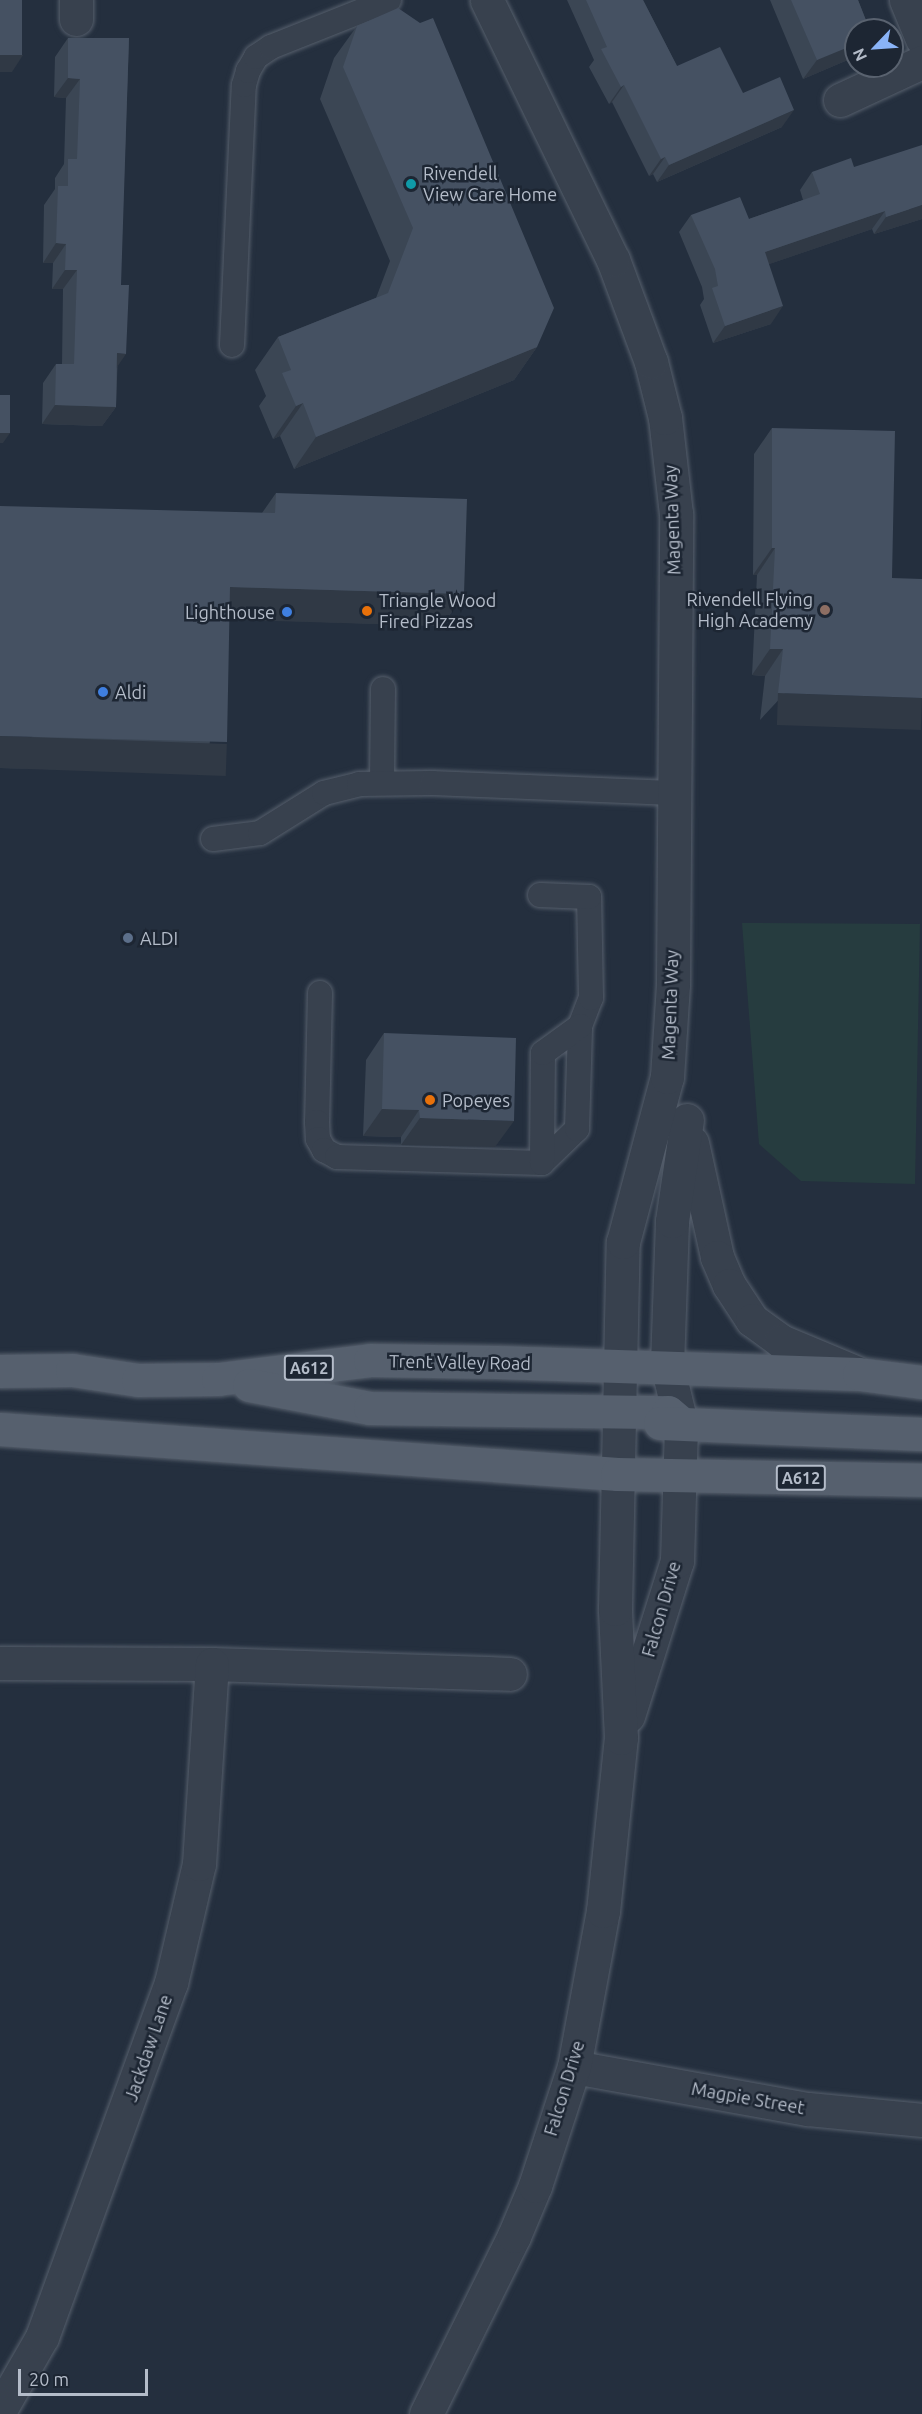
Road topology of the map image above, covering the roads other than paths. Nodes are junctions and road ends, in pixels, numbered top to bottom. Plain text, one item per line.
1 (389, 0) edge
2 (487, 0) edge
3 (906, 0) edge
4 (922, 39) edge
5 (922, 62) edge
6 (840, 100) dead end
7 (232, 345) dead end
8 (383, 689) dead end
9 (382, 782) junction
10 (672, 793) junction
11 (213, 839) dead end
12 (540, 895) dead end
13 (320, 993) dead end
14 (580, 1026) junction
15 (667, 1077) junction
16 (687, 1120) junction
17 (542, 1163) junction
18 (619, 1364) junction
19 (667, 1365) junction
20 (0, 1371) edge
21 (859, 1374) junction
22 (218, 1379) junction
23 (922, 1382) edge
24 (618, 1411) junction
25 (681, 1423) junction
26 (0, 1429) edge
27 (922, 1434) edge
28 (617, 1474) junction
29 (679, 1475) junction
30 (922, 1480) edge
31 (0, 1663) edge
32 (212, 1664) junction
33 (510, 1674) dead end
34 (621, 1738) junction
35 (574, 2067) junction
36 (922, 2120) edge
37 (0, 2410) edge
38 (426, 2414) edge

1 - 7 lane
2 - 10 street, Magenta Way
3 - 4 street
5 - 6 street
8 - 9 lane
9 - 10 lane
9 - 11 lane
10 - 15 street, Magenta Way
12 - 14 lane
13 - 17 lane
14 - 17 lane
14 - 17 lane
15 - 16 street
15 - 18 street, Magenta Way
16 - 19 street, Falcon Drive
16 - 21 street
18 - 19 main road, Trent Valley Road / A612
18 - 22 main road, Trent Valley Road / A612
18 - 24 street, Falcon Drive
19 - 21 main road, Trent Valley Road / A612
19 - 25 street, Falcon Drive
20 - 22 main road, Trent Valley Road / A612
21 - 23 main road, Trent Valley Road / A612
22 - 24 main road, A612
24 - 25 main road, A612
24 - 28 street, Falcon Drive
25 - 27 main road, A612
25 - 29 street, Falcon Drive
26 - 28 main road, A612
28 - 29 main road, A612
28 - 34 street, Falcon Drive
29 - 30 main road, A612
29 - 34 street, Falcon Drive
31 - 32 street
32 - 33 street
32 - 37 street, Jackdaw Lane
34 - 35 street, Falcon Drive
35 - 36 street, Magpie Street
35 - 38 street, Falcon Drive

